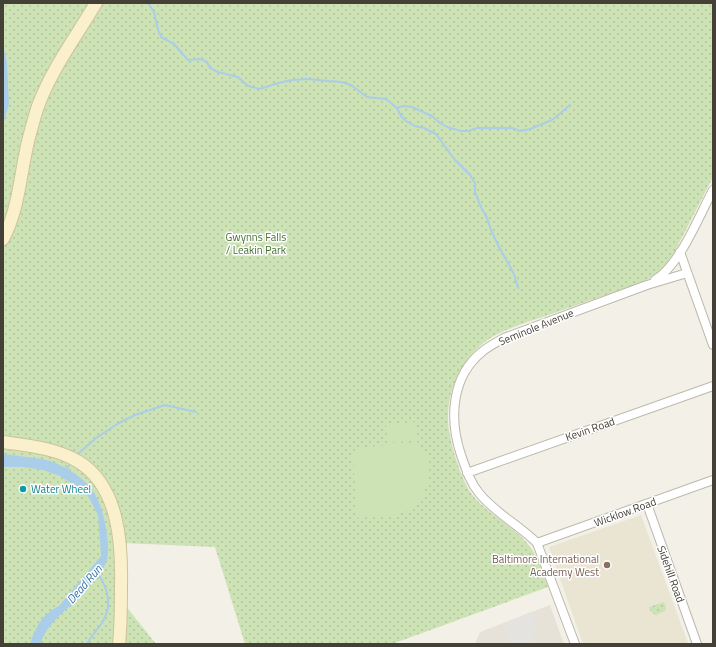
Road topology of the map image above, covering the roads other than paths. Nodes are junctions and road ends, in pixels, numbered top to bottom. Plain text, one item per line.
1 (96, 3) edge
2 (713, 190) edge
3 (3, 239) edge
4 (680, 252) junction
5 (687, 273) junction
6 (647, 285) junction
7 (713, 344) edge
8 (713, 386) edge
9 (3, 442) edge
10 (467, 472) junction
11 (713, 480) edge
12 (646, 504) junction
13 (537, 543) junction
14 (119, 644) edge
15 (575, 644) edge
16 (697, 644) edge

1 - 3 street
2 - 4 street
4 - 5 street
4 - 6 street
5 - 6 street, Seminole Avenue
5 - 7 street
6 - 10 street, Seminole Avenue
8 - 10 street, Kevin Road
9 - 14 street
10 - 13 street, Seminole Avenue
11 - 12 street, Wicklow Road
12 - 13 street, Wicklow Road
12 - 16 street, Sidehill Road
13 - 15 street, Seminole Avenue

